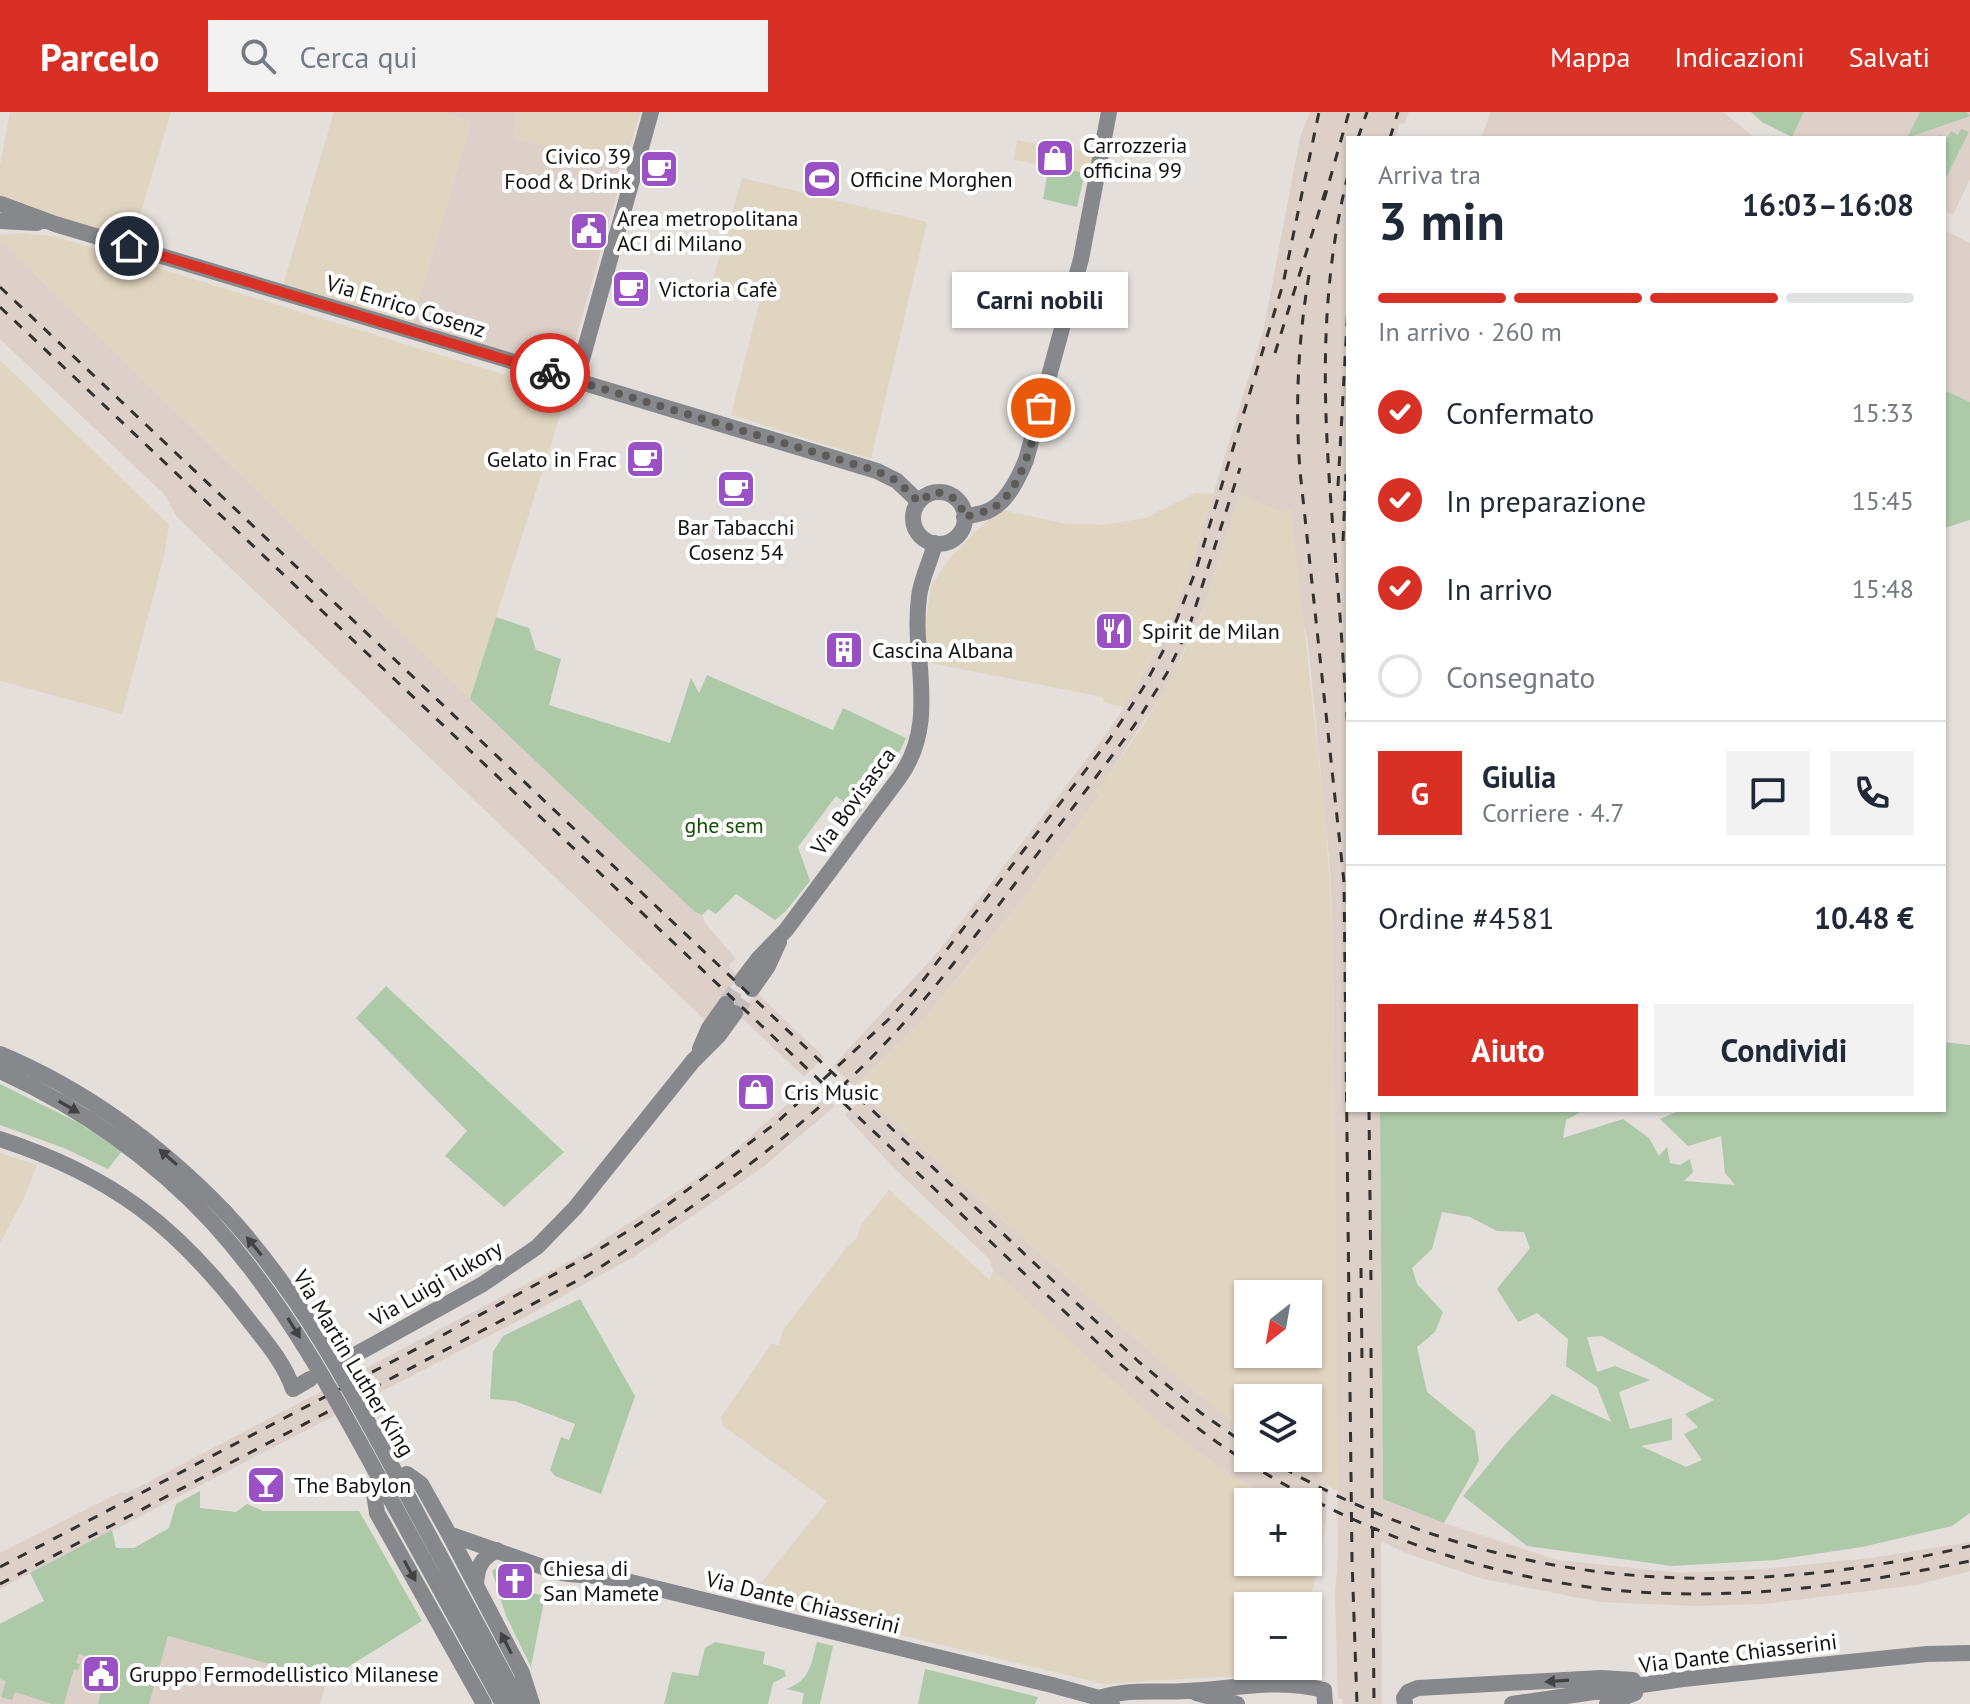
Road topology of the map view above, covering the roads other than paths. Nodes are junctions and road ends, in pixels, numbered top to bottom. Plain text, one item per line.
1 (651, 112) edge
2 (1109, 112) edge
3 (0, 206) edge
4 (0, 221) edge
5 (55, 224) junction
6 (576, 381) junction
7 (919, 502) junction
8 (964, 517) junction
9 (935, 543) junction
10 (747, 985) tunnel mouth
11 (731, 1008) tunnel mouth
12 (0, 1054) edge
13 (0, 1071) edge
14 (0, 1139) edge
15 (218, 1216) junction
16 (344, 1361) dead end
17 (310, 1379) dead end
18 (407, 1474) dead end
19 (374, 1493) dead end
20 (449, 1534) junction
21 (497, 1550) junction
22 (431, 1556) junction
23 (476, 1585) junction
24 (1970, 1653) edge
25 (1663, 1682) junction
26 (1188, 1691) junction
27 (1164, 1698) edge
28 (1106, 1701) edge
29 (484, 1704) edge
30 (503, 1704) edge
31 (520, 1704) edge
32 (532, 1704) edge
33 (1237, 1704) edge
34 (1325, 1704) edge
35 (1405, 1704) edge
36 (1512, 1704) edge
37 (1607, 1704) edge

1 - 6 street
2 - 8 street
3 - 5 street, Via Enrico Cosenz
4 - 5 street, Via Enrico Cosenz
5 - 6 street, Via Enrico Cosenz
6 - 7 street, Via Enrico Cosenz
7 - 8 street
7 - 9 street
8 - 9 street
9 - 10 street, Via Bovisasca
11 - 16 street, Via Luigi Tukory
15 -> 12 street, Via Martin Luther King
13 -> 15 street, Via Martin Luther King
14 - 17 street
15 - 22 street, Via Martin Luther King, bridge
18 - 20 street
19 -> 29 street
20 - 21 street
20 - 23 street
21 - 23 street
21 - 28 street, Via Dante Chiasserini
22 - 30 street, Via Martin Luther King
22 - 31 street, Via Martin Luther King
32 -> 23 street
24 - 25 street, Via Dante Chiasserini
25 -> 35 street
25 - 36 street, Via Dante Chiasserini
25 - 37 street
26 - 27 street, Via Dante Chiasserini
26 - 33 street
26 - 34 street
27 - 28 street, Via Dante Chiasserini

